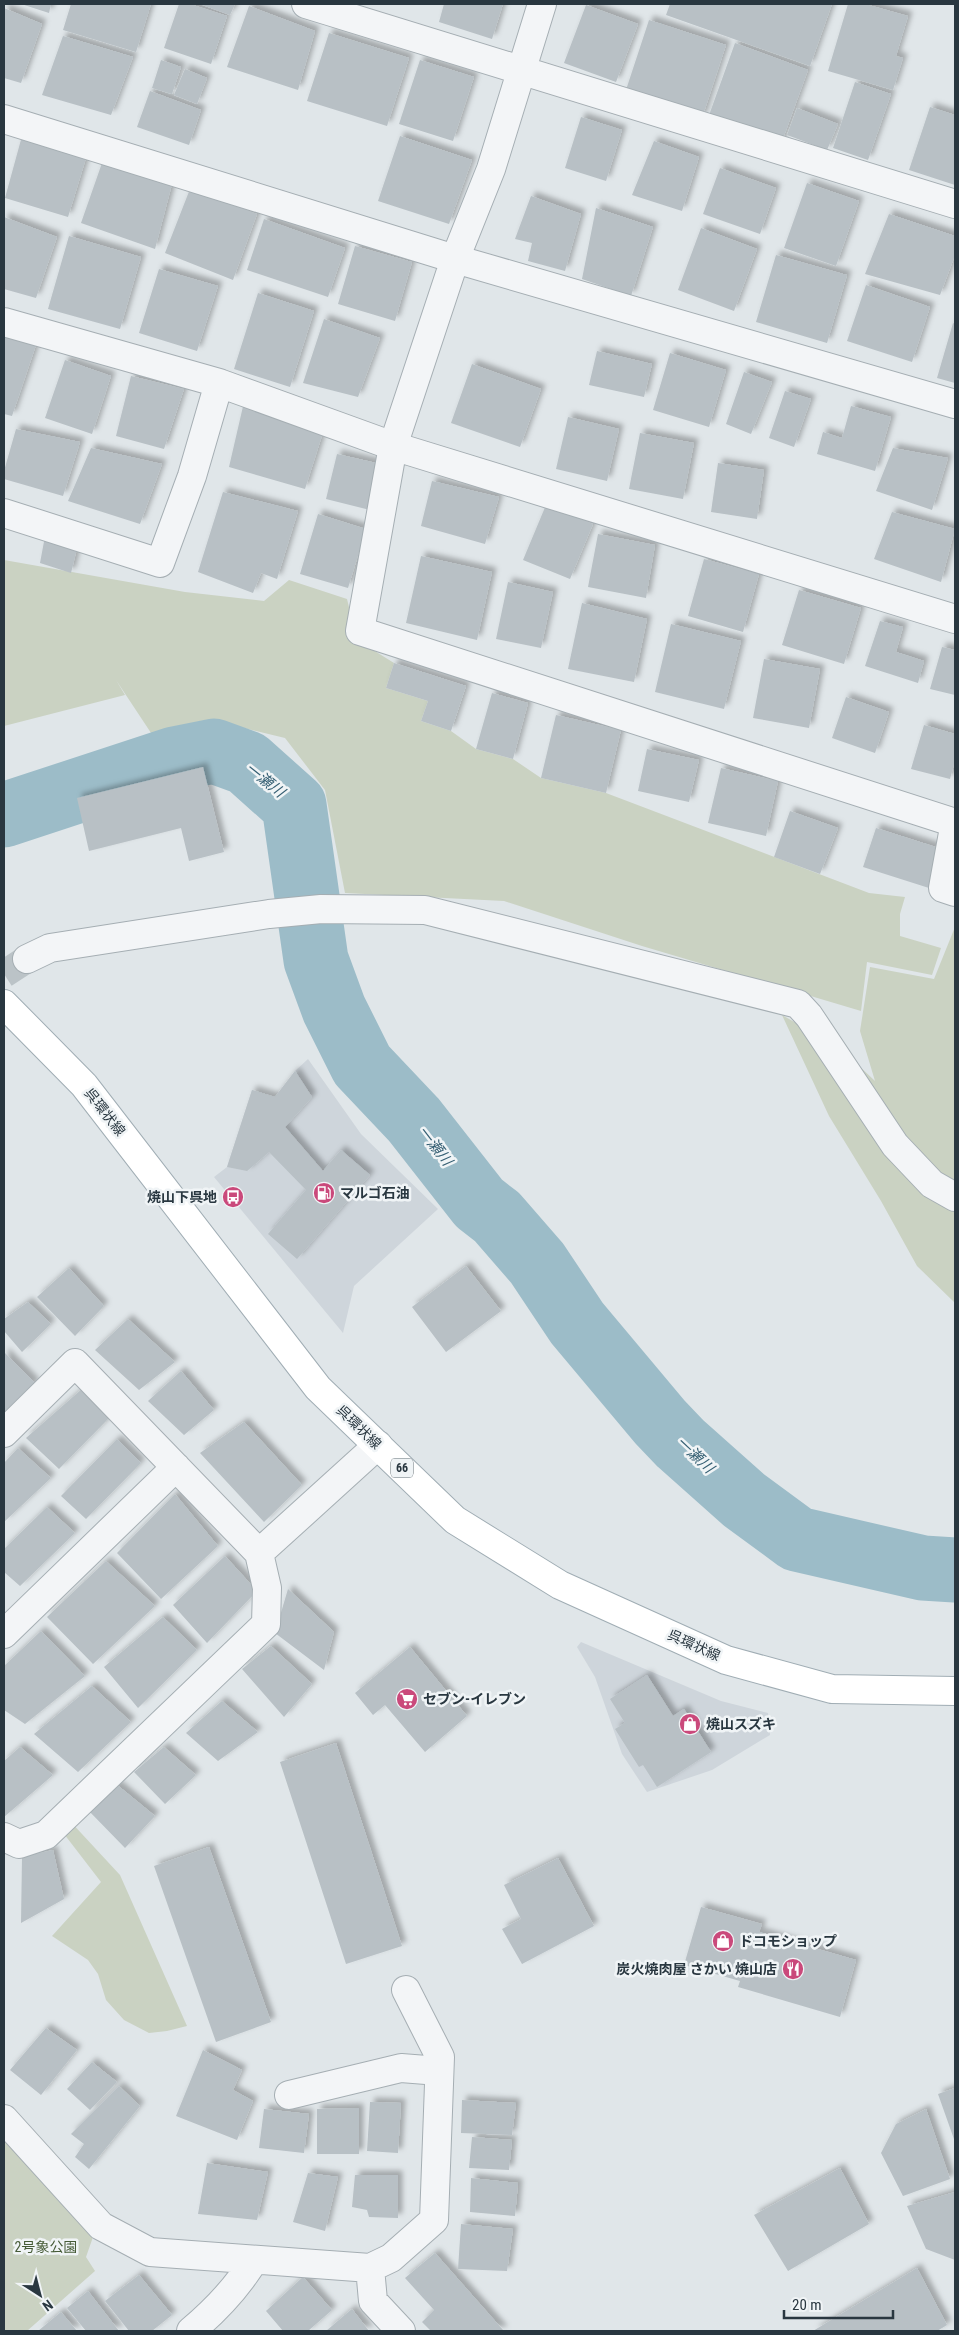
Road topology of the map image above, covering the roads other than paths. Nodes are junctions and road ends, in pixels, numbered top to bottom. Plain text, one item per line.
1 (306, 4) edge
2 (542, 4) edge
3 (522, 70) junction
4 (4, 119) edge
5 (955, 204) edge
6 (455, 259) junction
7 (4, 322) edge
8 (219, 383) junction
9 (955, 404) edge
10 (393, 446) junction
11 (4, 513) edge
12 (955, 619) edge
13 (955, 822) edge
14 (955, 892) edge
15 (27, 960) tunnel mouth
16 (4, 1004) edge
17 (955, 1197) edge
18 (4, 1433) edge
19 (378, 1445) junction
20 (176, 1467) junction
21 (259, 1553) junction
22 (4, 1634) edge
23 (955, 1691) edge
24 (4, 1837) edge
25 (406, 1990) dead end
26 (440, 2071) junction
27 (288, 2095) dead end
28 (4, 2120) edge
29 (254, 2260) junction
30 (370, 2268) junction
31 (219, 2322) edge
32 (191, 2331) edge
33 (402, 2331) edge

1 - 3 street
2 - 3 street
3 - 5 street
3 - 6 street
4 - 6 street
6 - 9 street
6 - 10 street
7 - 8 street
8 - 10 street
8 - 11 street
10 - 12 street
10 - 13 street
13 - 14 street
15 - 17 street
16 - 19 main road, 呉環状線 / 66
18 - 20 street
19 - 21 street
19 - 23 main road, 呉環状線 / 66
20 - 21 street
20 - 22 street
21 - 24 street
25 - 26 street
26 - 27 street
26 - 30 street
28 - 29 street
29 - 30 street
29 - 31 street
30 - 33 street
31 - 32 street

